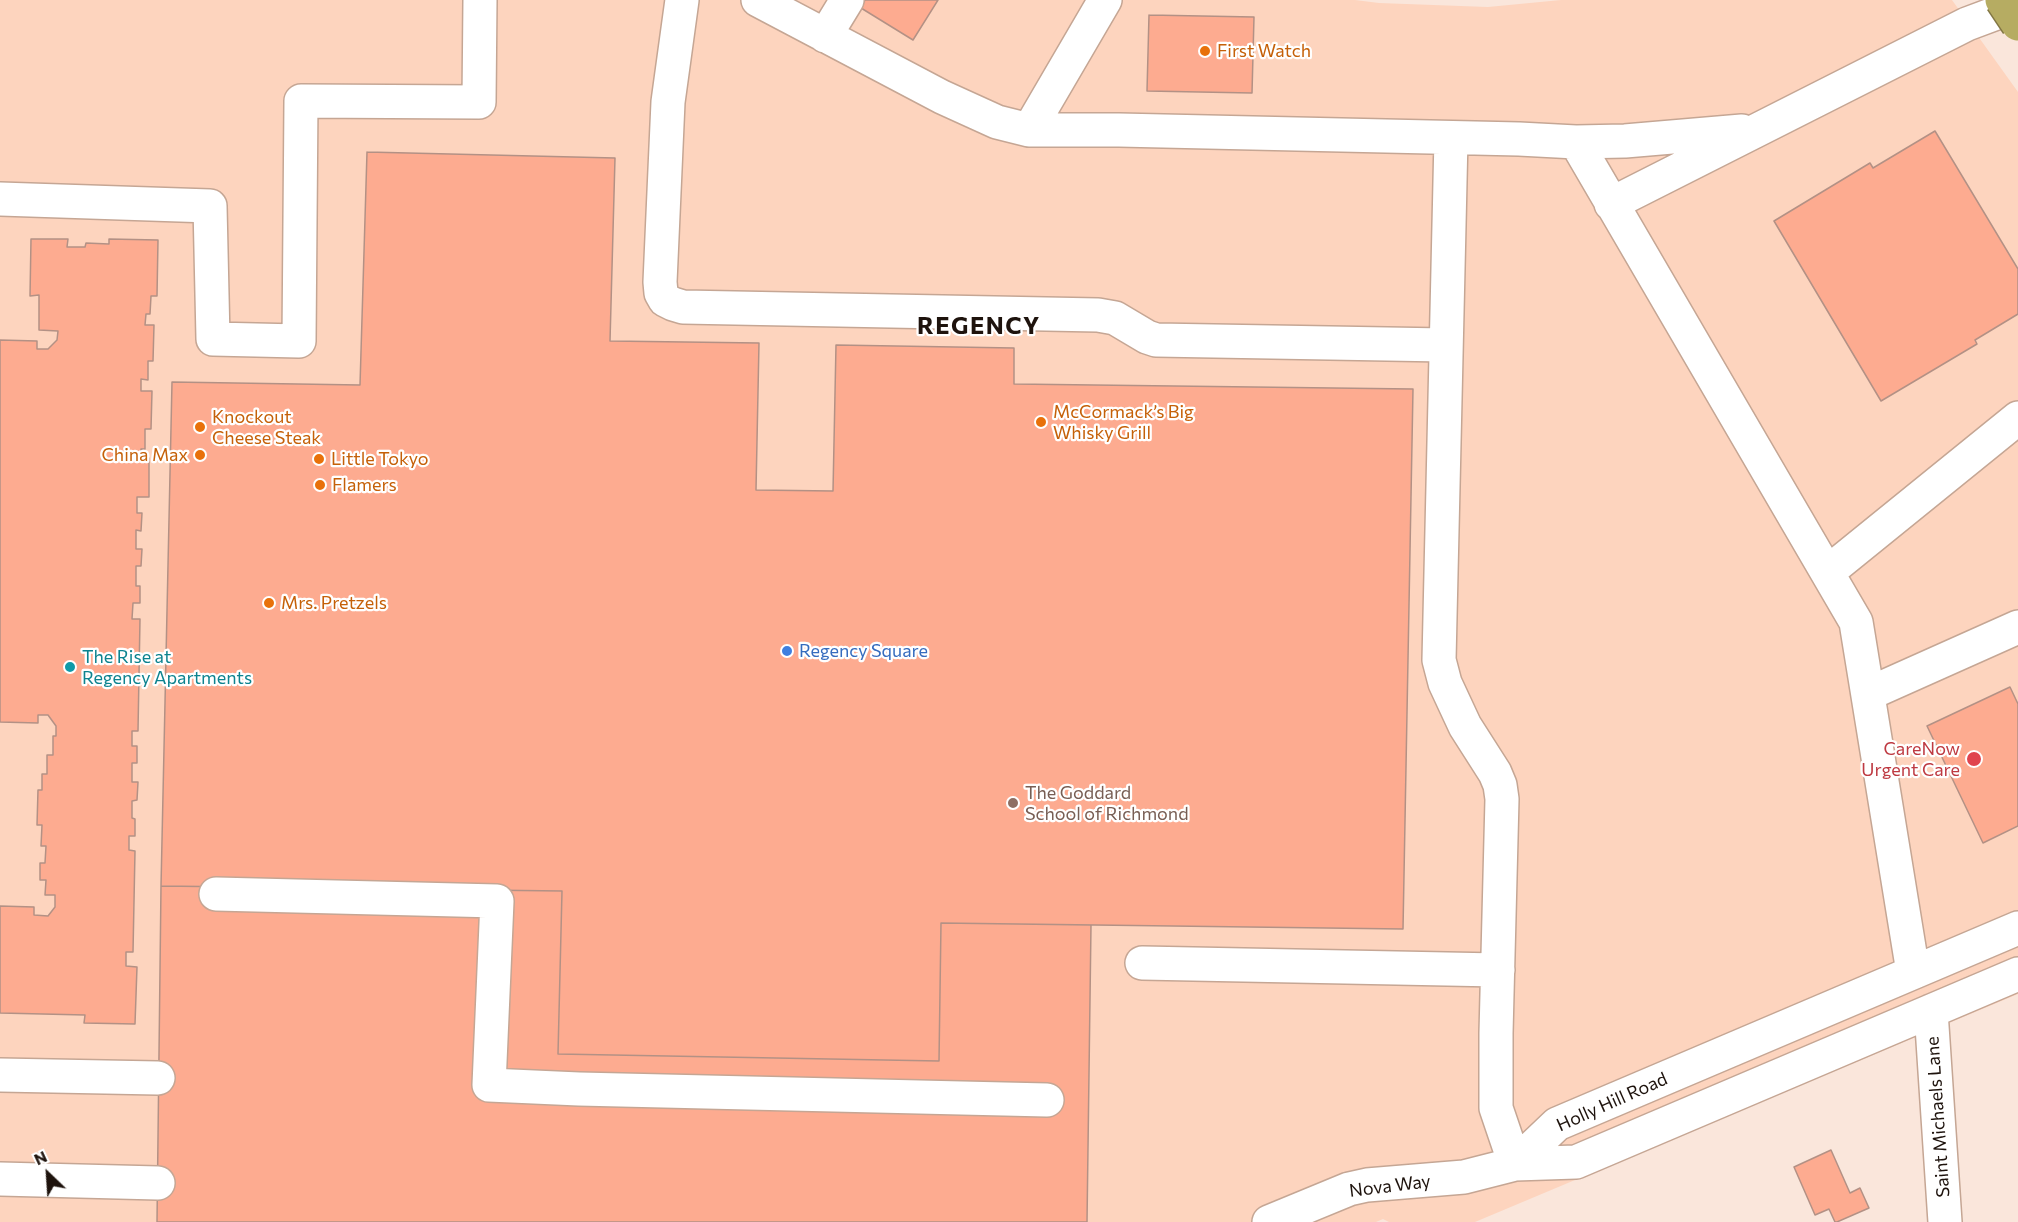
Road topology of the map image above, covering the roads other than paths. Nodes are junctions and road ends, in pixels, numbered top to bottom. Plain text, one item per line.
1 (480, 0) edge
2 (682, 0) edge
3 (758, 0) edge
4 (847, 0) edge
5 (1106, 0) edge
6 (2002, 0) edge
7 (2018, 5) edge
8 (2018, 24) edge
9 (825, 36) junction
10 (1762, 128) junction
11 (1029, 130) junction
12 (1451, 138) junction
13 (1576, 142) junction
14 (0, 200) edge
15 (1611, 204) junction
16 (1445, 345) junction
17 (2018, 418) edge
18 (2018, 446) edge
19 (1833, 581) junction
20 (2018, 627) edge
21 (1868, 694) junction
22 (216, 894) dead end
23 (2018, 928) edge
24 (1142, 963) dead end
25 (1498, 970) junction
26 (1913, 972) junction
27 (2018, 974) edge
28 (1931, 1011) junction
29 (0, 1075) edge
30 (158, 1078) dead end
31 (1047, 1100) dead end
32 (1515, 1164) junction
33 (0, 1179) edge
34 (158, 1183) dead end
35 (1269, 1222) edge
36 (1946, 1222) edge

1 - 14 street
2 - 16 street
3 - 9 street
4 - 9 street
5 - 11 street
6 - 8 highway, bridge
7 - 10 street
9 - 11 street
10 - 13 street
10 - 15 street
11 - 12 street
12 - 13 street
12 - 16 street
13 - 15 street
15 - 19 street
16 - 25 street
17 - 19 street
18 - 19 street
19 - 21 street
20 - 21 street
21 - 26 street
22 - 31 street
23 - 26 street, Holly Hill Road
24 - 25 street
25 - 32 street
26 - 32 street, Holly Hill Road
27 - 28 street, Holly Hill Road
28 - 32 street, Holly Hill Road
28 - 36 street, Saint Michaels Lane
29 - 30 street
32 - 35 street, Nova Way
33 - 34 street

